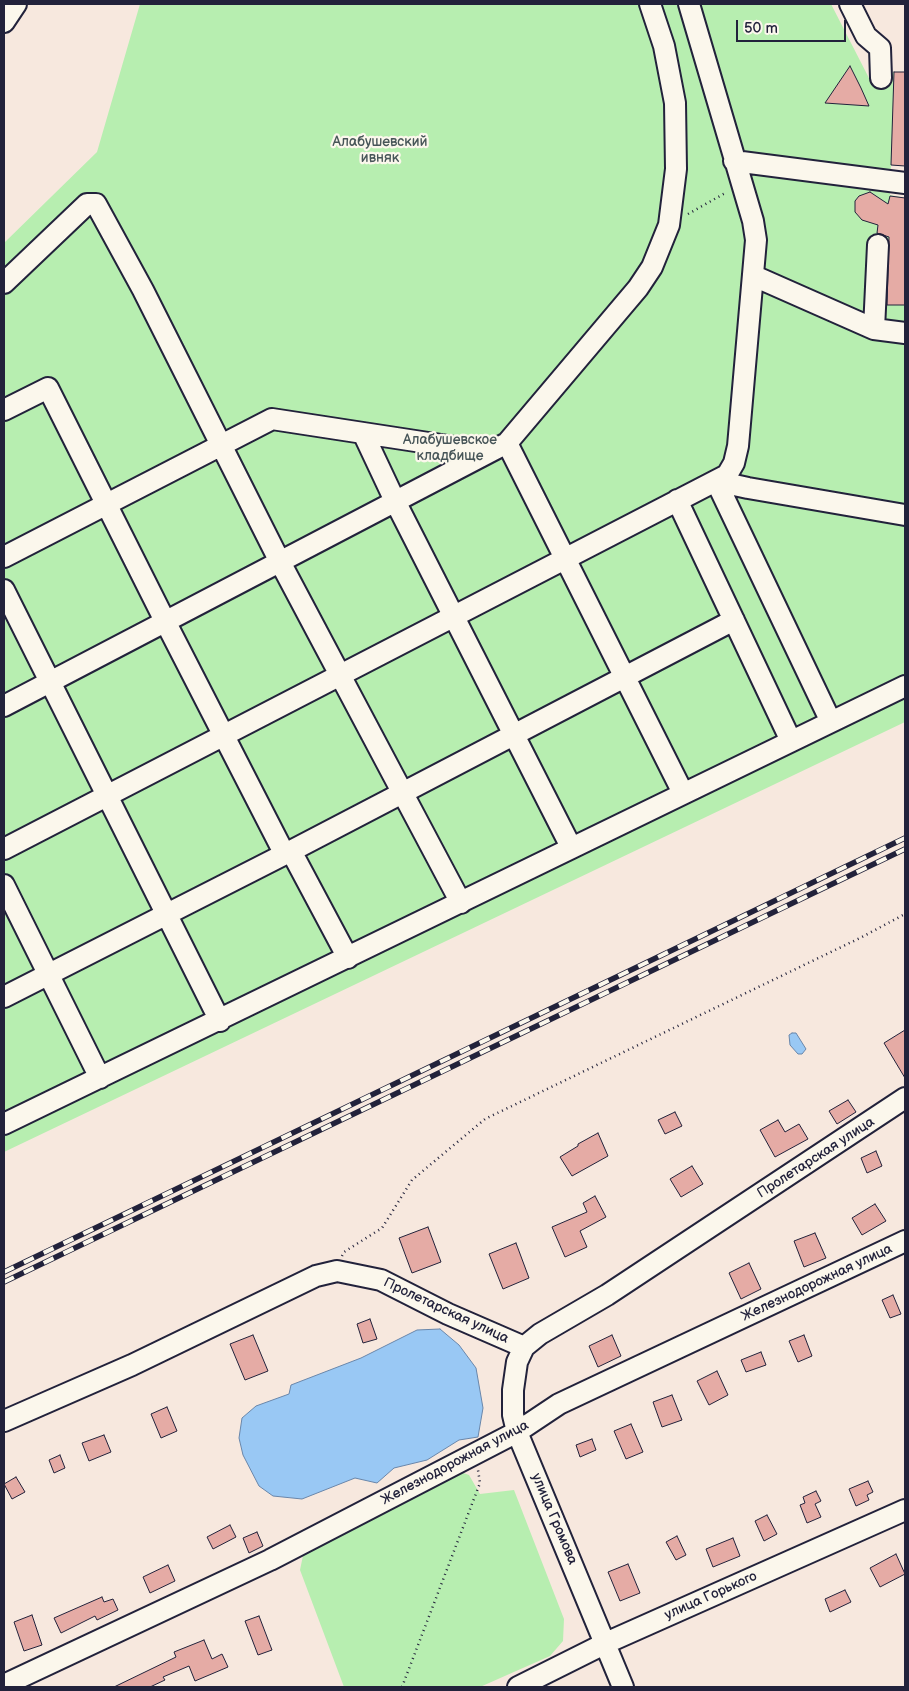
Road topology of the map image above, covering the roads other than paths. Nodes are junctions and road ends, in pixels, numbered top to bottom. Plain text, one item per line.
1 (16, 4) edge
2 (650, 4) edge
3 (689, 4) edge
4 (850, 4) edge
5 (4, 22) edge
6 (881, 78) dead end
7 (734, 161) junction
8 (905, 183) edge
9 (878, 245) dead end
10 (754, 276) junction
11 (4, 283) edge
12 (874, 328) junction
13 (905, 333) edge
14 (4, 410) edge
15 (363, 433) junction
16 (507, 443) junction
17 (221, 444) junction
18 (487, 452) junction
19 (716, 481) junction
20 (677, 500) junction
21 (395, 501) junction
22 (105, 504) junction
23 (905, 515) edge
24 (4, 557) edge
25 (565, 558) junction
26 (280, 560) junction
27 (4, 590) edge
28 (454, 616) junction
29 (734, 620) junction
30 (165, 621) junction
31 (340, 676) junction
32 (624, 679) junction
33 (50, 681) junction
34 (905, 686) edge
35 (4, 706) edge
36 (831, 722) junction
37 (224, 734) junction
38 (513, 735) junction
39 (791, 741) junction
40 (401, 793) junction
41 (683, 794) junction
42 (107, 796) junction
43 (571, 847) junction
44 (4, 850) edge
45 (288, 852) junction
46 (4, 885) edge
47 (461, 903) junction
48 (165, 915) junction
49 (348, 958) junction
50 (47, 974) junction
51 (4, 997) edge
52 (220, 1020) junction
53 (100, 1078) junction
54 (905, 1098) edge
55 (4, 1124) edge
56 (905, 1241) edge
57 (524, 1347) junction
58 (4, 1421) edge
59 (517, 1432) junction
60 (905, 1510) edge
61 (606, 1643) junction
62 (4, 1685) edge
63 (518, 1687) edge
64 (623, 1687) edge

1 - 5 street
2 - 16 street
3 - 7 street
4 - 6 street
7 - 8 street
7 - 10 street
9 - 12 street
10 - 12 street
10 - 19 street
11 - 17 street
12 - 13 street
14 - 22 street
15 - 17 street
15 - 18 street
15 - 21 street
16 - 18 street
16 - 25 street
17 - 22 street
17 - 26 street
18 - 21 street
19 - 20 street
19 - 23 street
19 - 36 street
20 - 25 street
20 - 29 street
21 - 26 street
21 - 28 street
22 - 24 street
22 - 30 street
25 - 28 street
25 - 32 street
26 - 30 street
26 - 31 street
27 - 33 street
28 - 31 street
28 - 38 street
29 - 32 street
29 - 39 street
30 - 33 street
30 - 37 street
31 - 37 street
31 - 40 street
32 - 38 street
32 - 41 street
33 - 35 street
33 - 42 street
34 - 36 street
36 - 39 street
37 - 42 street
37 - 45 street
38 - 40 street
38 - 43 street
39 - 41 street
40 - 45 street
40 - 47 street
41 - 43 street
42 - 44 street
42 - 48 street
43 - 47 street
45 - 48 street
45 - 49 street
46 - 50 street
47 - 49 street
48 - 50 street
48 - 52 street
49 - 52 street
50 - 51 street
50 - 53 street
52 - 53 street
53 - 55 street
54 - 57 street, Пролетарская улица
56 - 59 street, Железнодорожная улица
57 - 58 street, Пролетарская улица
57 - 59 street, улица Громова
59 - 61 street, улица Громова
59 - 62 street, Железнодорожная улица
60 - 61 street, улица Горького
61 - 63 street, улица Горького
61 - 64 street, улица Громова

